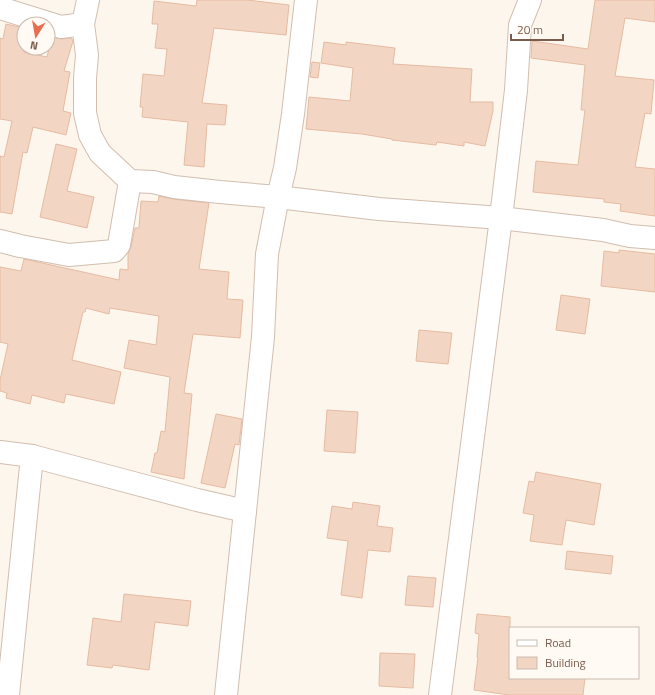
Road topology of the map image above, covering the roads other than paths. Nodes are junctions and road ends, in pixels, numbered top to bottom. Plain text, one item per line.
1 (88, 0) edge
2 (306, 0) edge
3 (530, 0) edge
4 (0, 8) edge
5 (84, 24) junction
6 (130, 181) junction
7 (278, 197) junction
8 (501, 218) junction
9 (655, 238) edge
10 (0, 241) edge
11 (0, 452) edge
12 (32, 456) junction
13 (245, 511) junction
14 (8, 695) edge
15 (226, 695) edge
16 (440, 695) edge

1 - 5 street
2 - 7 street
3 - 8 street
4 - 5 street
5 - 6 street
6 - 7 street
6 - 10 street
7 - 8 street
7 - 13 street
8 - 9 street
8 - 16 street
11 - 12 street
12 - 13 street
12 - 14 street
13 - 15 street

